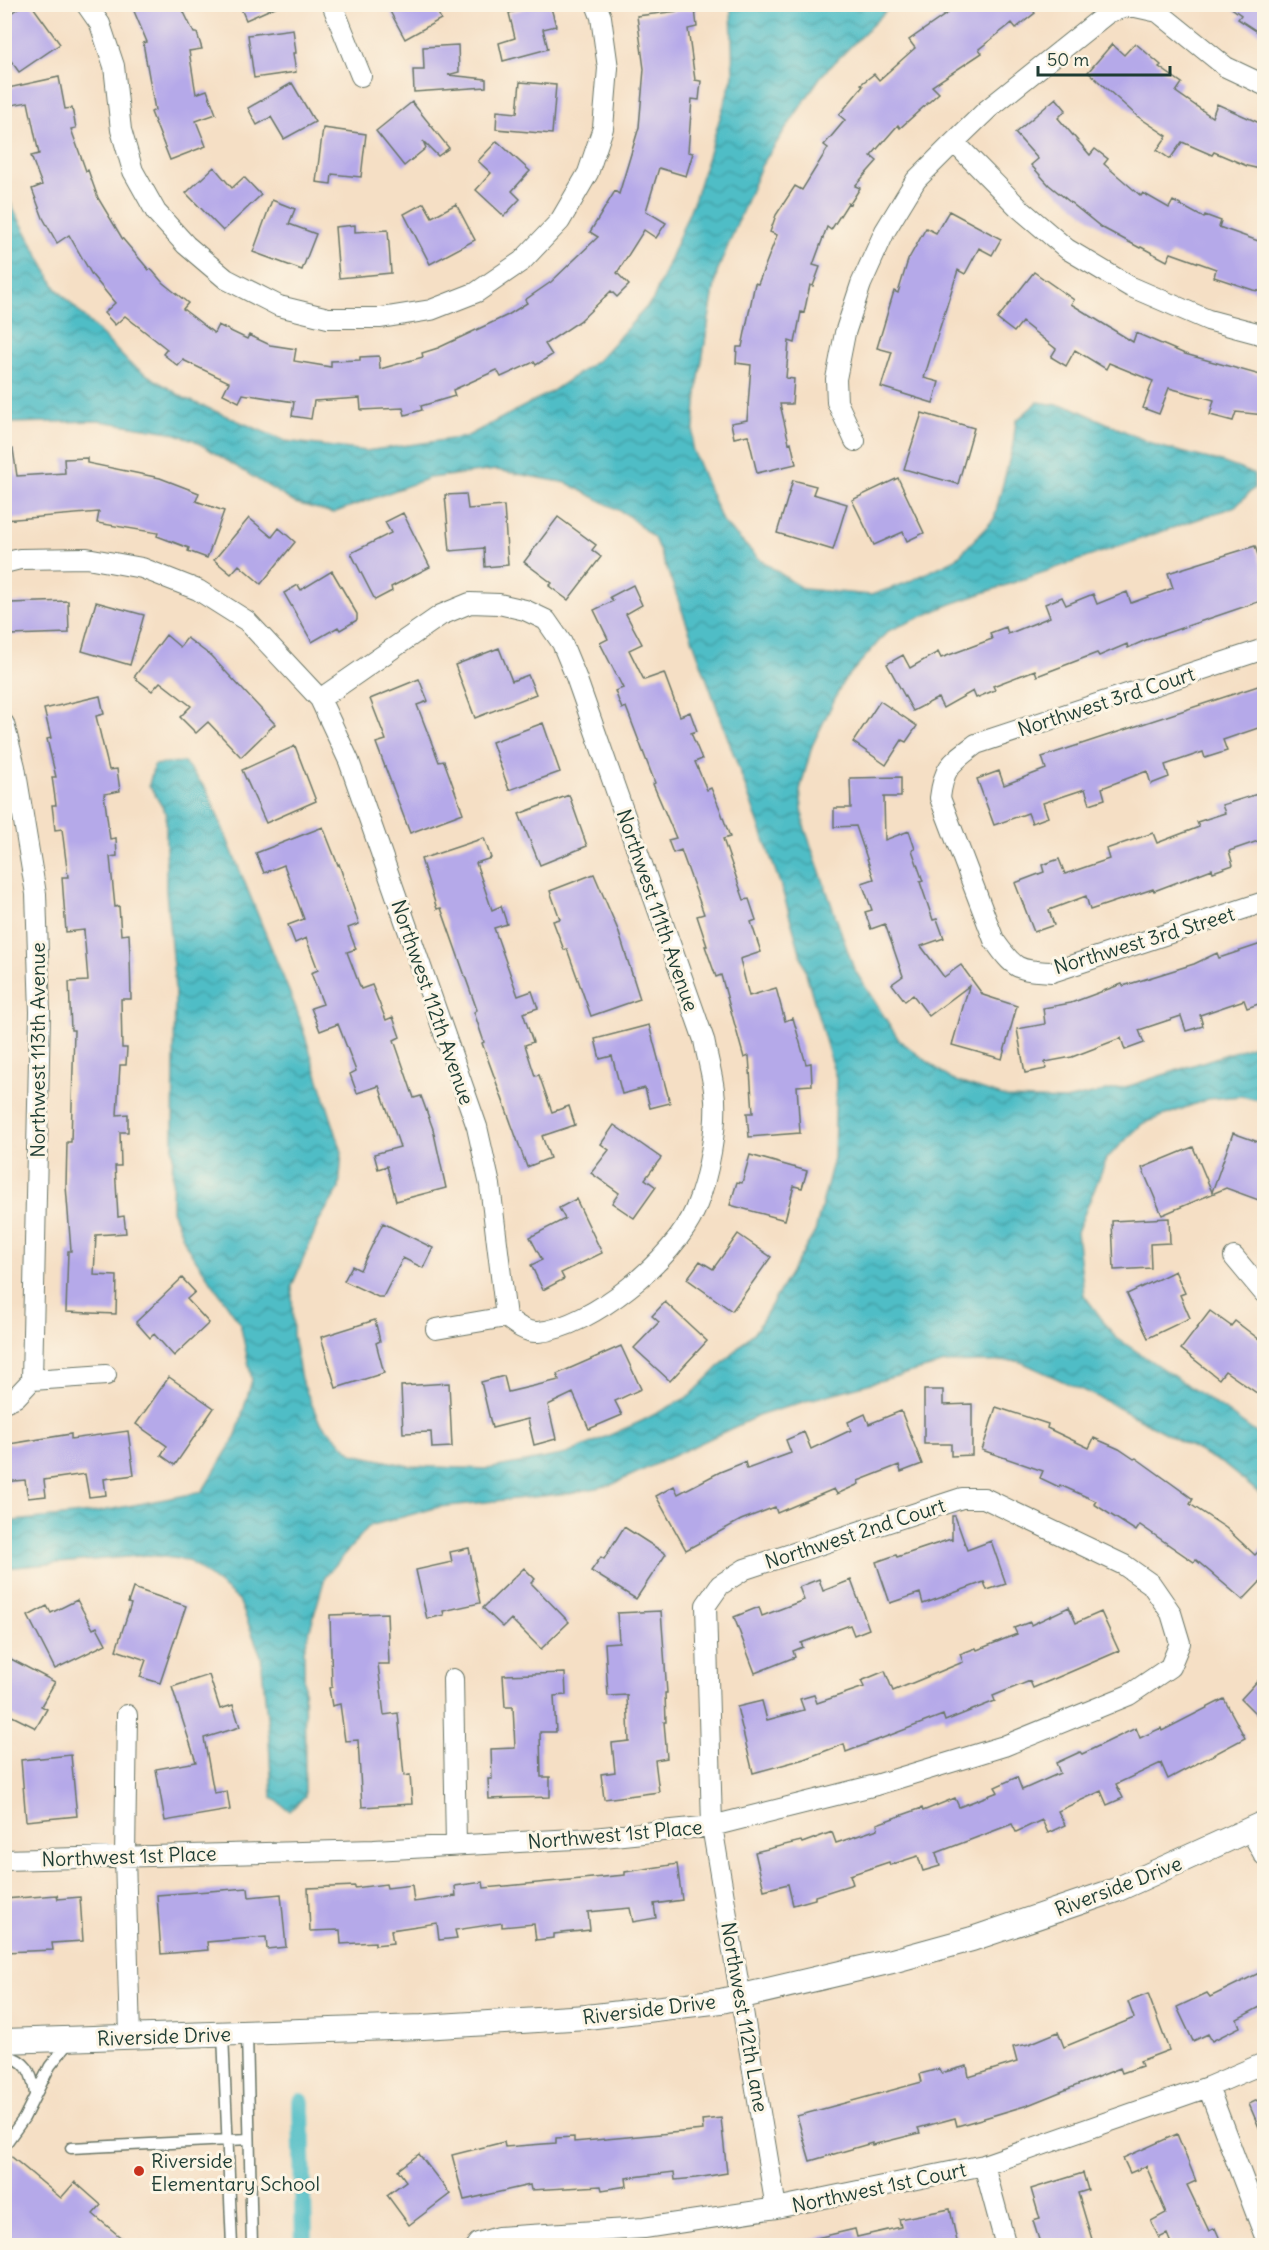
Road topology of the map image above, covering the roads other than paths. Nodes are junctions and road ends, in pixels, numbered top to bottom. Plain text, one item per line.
1 (86, 4) edge
2 (332, 4) edge
3 (596, 4) edge
4 (1131, 6) edge
5 (361, 76) dead end
6 (1264, 85) edge
7 (954, 142) junction
8 (1264, 335) edge
9 (855, 441) dead end
10 (4, 562) edge
11 (1264, 649) edge
12 (320, 699) junction
13 (4, 724) edge
14 (1264, 902) edge
15 (1022, 970) joint
16 (1234, 1257) dead end
17 (1264, 1293) edge
18 (506, 1317) junction
19 (436, 1329) dead end
20 (106, 1375) dead end
21 (32, 1380) junction
22 (4, 1402) edge
23 (1180, 1643) joint
24 (453, 1679) dead end
25 (127, 1715) dead end
26 (712, 1826) junction
27 (1258, 1827) edge
28 (456, 1845) junction
29 (1264, 1855) edge
30 (125, 1856) junction
31 (4, 1860) edge
32 (742, 1997) junction
33 (247, 2033) junction
34 (223, 2034) junction
35 (130, 2037) junction
36 (71, 2039) junction
37 (4, 2041) edge
38 (4, 2054) edge
39 (1264, 2063) edge
40 (1208, 2087) junction
41 (35, 2094) junction
42 (249, 2139) junction
43 (227, 2140) junction
44 (4, 2146) edge
45 (71, 2148) dead end
46 (984, 2165) junction
47 (776, 2208) junction
48 (1264, 2234) edge
49 (477, 2244) edge
50 (232, 2246) edge
51 (252, 2246) edge
52 (1006, 2246) edge

1 - 3 street
2 - 5 street
4 - 6 street
4 - 7 street
7 - 8 street
7 - 9 street
10 - 12 street, Northwest 112th Avenue
11 - 15 street, Northwest 3rd Court
12 - 18 street, Northwest 112th Avenue
12 - 18 street, Northwest 111th Avenue
13 - 21 street, Northwest 113th Avenue
14 - 15 street, Northwest 3rd Street
16 - 17 street
18 - 19 street
20 - 21 street
21 - 22 street
23 - 26 street, Northwest 1st Place
23 - 26 street, Northwest 2nd Court
24 - 28 street
25 - 30 street
26 - 28 street, Northwest 1st Place
26 - 32 street, Northwest 112th Lane
27 - 29 street
27 - 32 street, Riverside Drive
28 - 30 street, Northwest 1st Place
30 - 31 street, Northwest 1st Place
30 - 35 street
32 - 33 street, Riverside Drive
32 - 47 street, Northwest 112th Lane
33 - 34 street, Riverside Drive
33 - 42 lane
34 - 35 street, Riverside Drive
34 - 43 lane
35 - 36 street, Riverside Drive
36 - 37 street, Riverside Drive
36 - 41 lane
38 - 41 lane
39 - 40 street, Northwest 1st Court
40 - 46 street, Northwest 1st Court
40 - 48 street
41 - 44 lane
42 - 43 lane
42 - 51 lane
43 - 45 lane
43 - 50 lane
46 - 47 street, Northwest 1st Court
46 - 52 street
47 - 49 street, Northwest 1st Court

